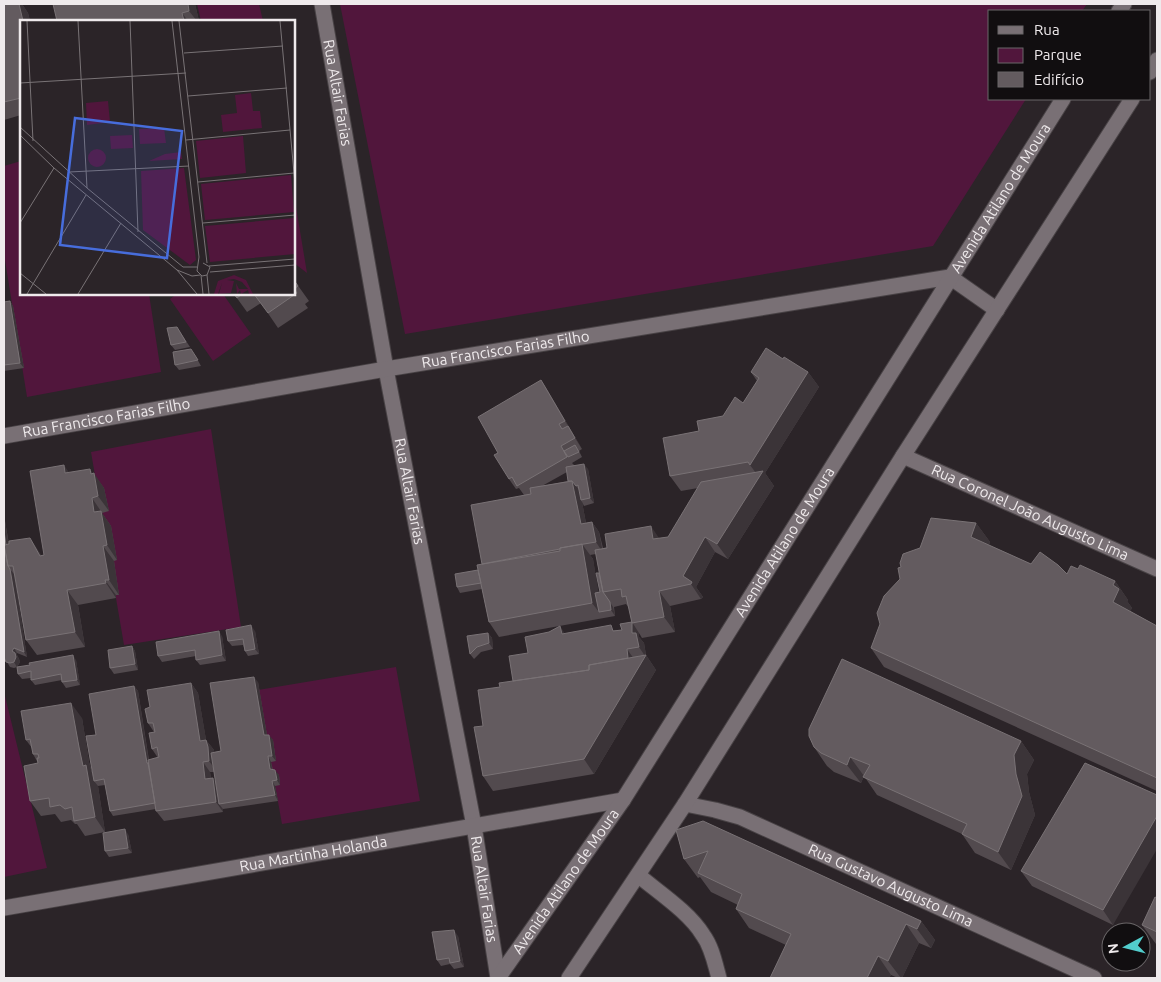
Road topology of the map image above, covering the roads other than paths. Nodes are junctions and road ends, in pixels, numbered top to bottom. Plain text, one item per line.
1 (322, 4) edge
2 (1157, 60) edge
3 (1151, 71) edge
4 (1062, 100) edge
5 (1131, 100) edge
6 (950, 277) junction
7 (997, 310) junction
8 (386, 369) junction
9 (4, 436) edge
10 (903, 456) junction
11 (1157, 569) edge
12 (623, 800) junction
13 (685, 804) junction
14 (474, 826) junction
15 (638, 875) junction
16 (4, 908) edge
17 (498, 978) edge
18 (569, 978) edge
19 (719, 978) edge
20 (1094, 978) edge

1 - 8 street, Rua Altair Farias
2 - 3 street
4 - 6 street, Avenida Atilano de Moura
5 - 7 street
6 - 7 street
6 - 8 street, Rua Francisco Farias Filho
6 - 12 street, Avenida Atilano de Moura
7 - 10 street
8 - 9 street, Rua Francisco Farias Filho
8 - 14 street, Rua Altair Farias
10 - 11 street, Rua Coronel João Augusto Lima
10 - 13 street
12 - 14 street, Rua Martinha Holanda
12 - 17 street, Avenida Atilano de Moura
13 - 15 street
13 - 20 street, Rua Gustavo Augusto Lima
14 - 16 street, Rua Martinha Holanda
14 - 17 street, Rua Altair Farias
15 - 18 street
15 - 19 street

